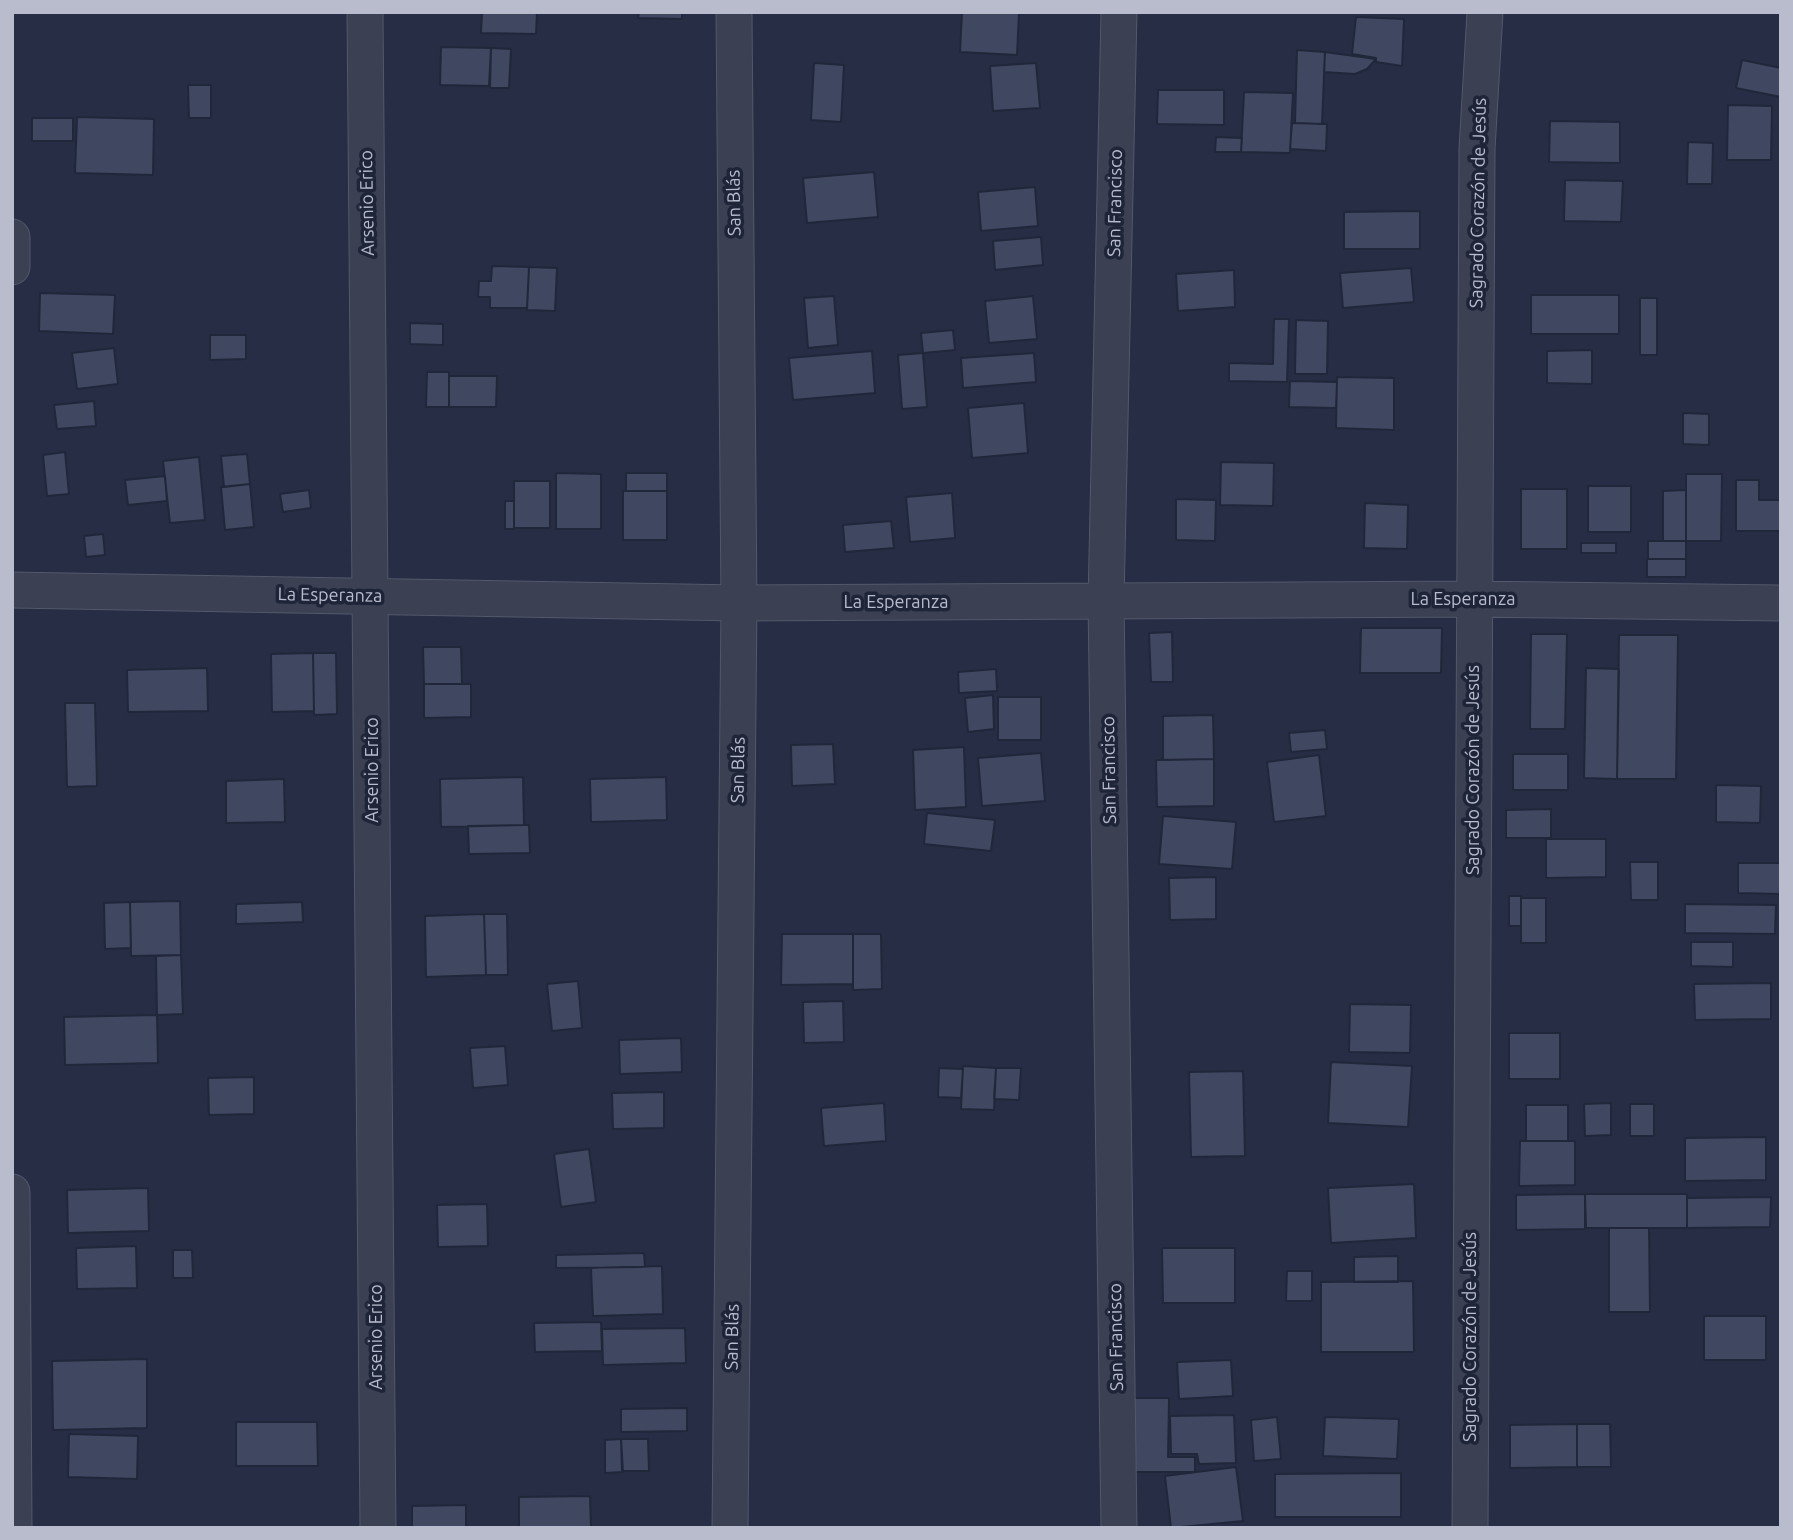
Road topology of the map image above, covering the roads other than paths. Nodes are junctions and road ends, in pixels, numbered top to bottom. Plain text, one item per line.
1 (365, 12) edge
2 (734, 12) edge
3 (1119, 12) edge
4 (1485, 12) edge
5 (12, 237) edge
6 (12, 248) edge
7 (12, 267) edge
8 (12, 590) edge
9 (370, 596) junction
10 (1473, 599) junction
11 (1106, 600) junction
12 (739, 603) junction
13 (1781, 603) edge
14 (12, 1192) edge
15 (13, 1323) edge
16 (14, 1528) edge
17 (378, 1528) edge
18 (730, 1528) edge
19 (1119, 1528) edge
20 (1470, 1528) edge

1 - 9 street, Arsenio Erico
2 - 12 street, San Blás
3 - 11 street, San Francisco
4 - 10 street, Sagrado Corazón de Jesús
5 - 6 street
6 - 7 street
8 - 9 street, La Esperanza
9 - 12 street, La Esperanza
9 - 17 street, Arsenio Erico
10 - 11 street, La Esperanza
10 - 13 street, La Esperanza
10 - 20 street, Sagrado Corazón de Jesús
11 - 12 street, La Esperanza
11 - 19 street, San Francisco
12 - 18 street, San Blás
14 - 15 street
15 - 16 street

